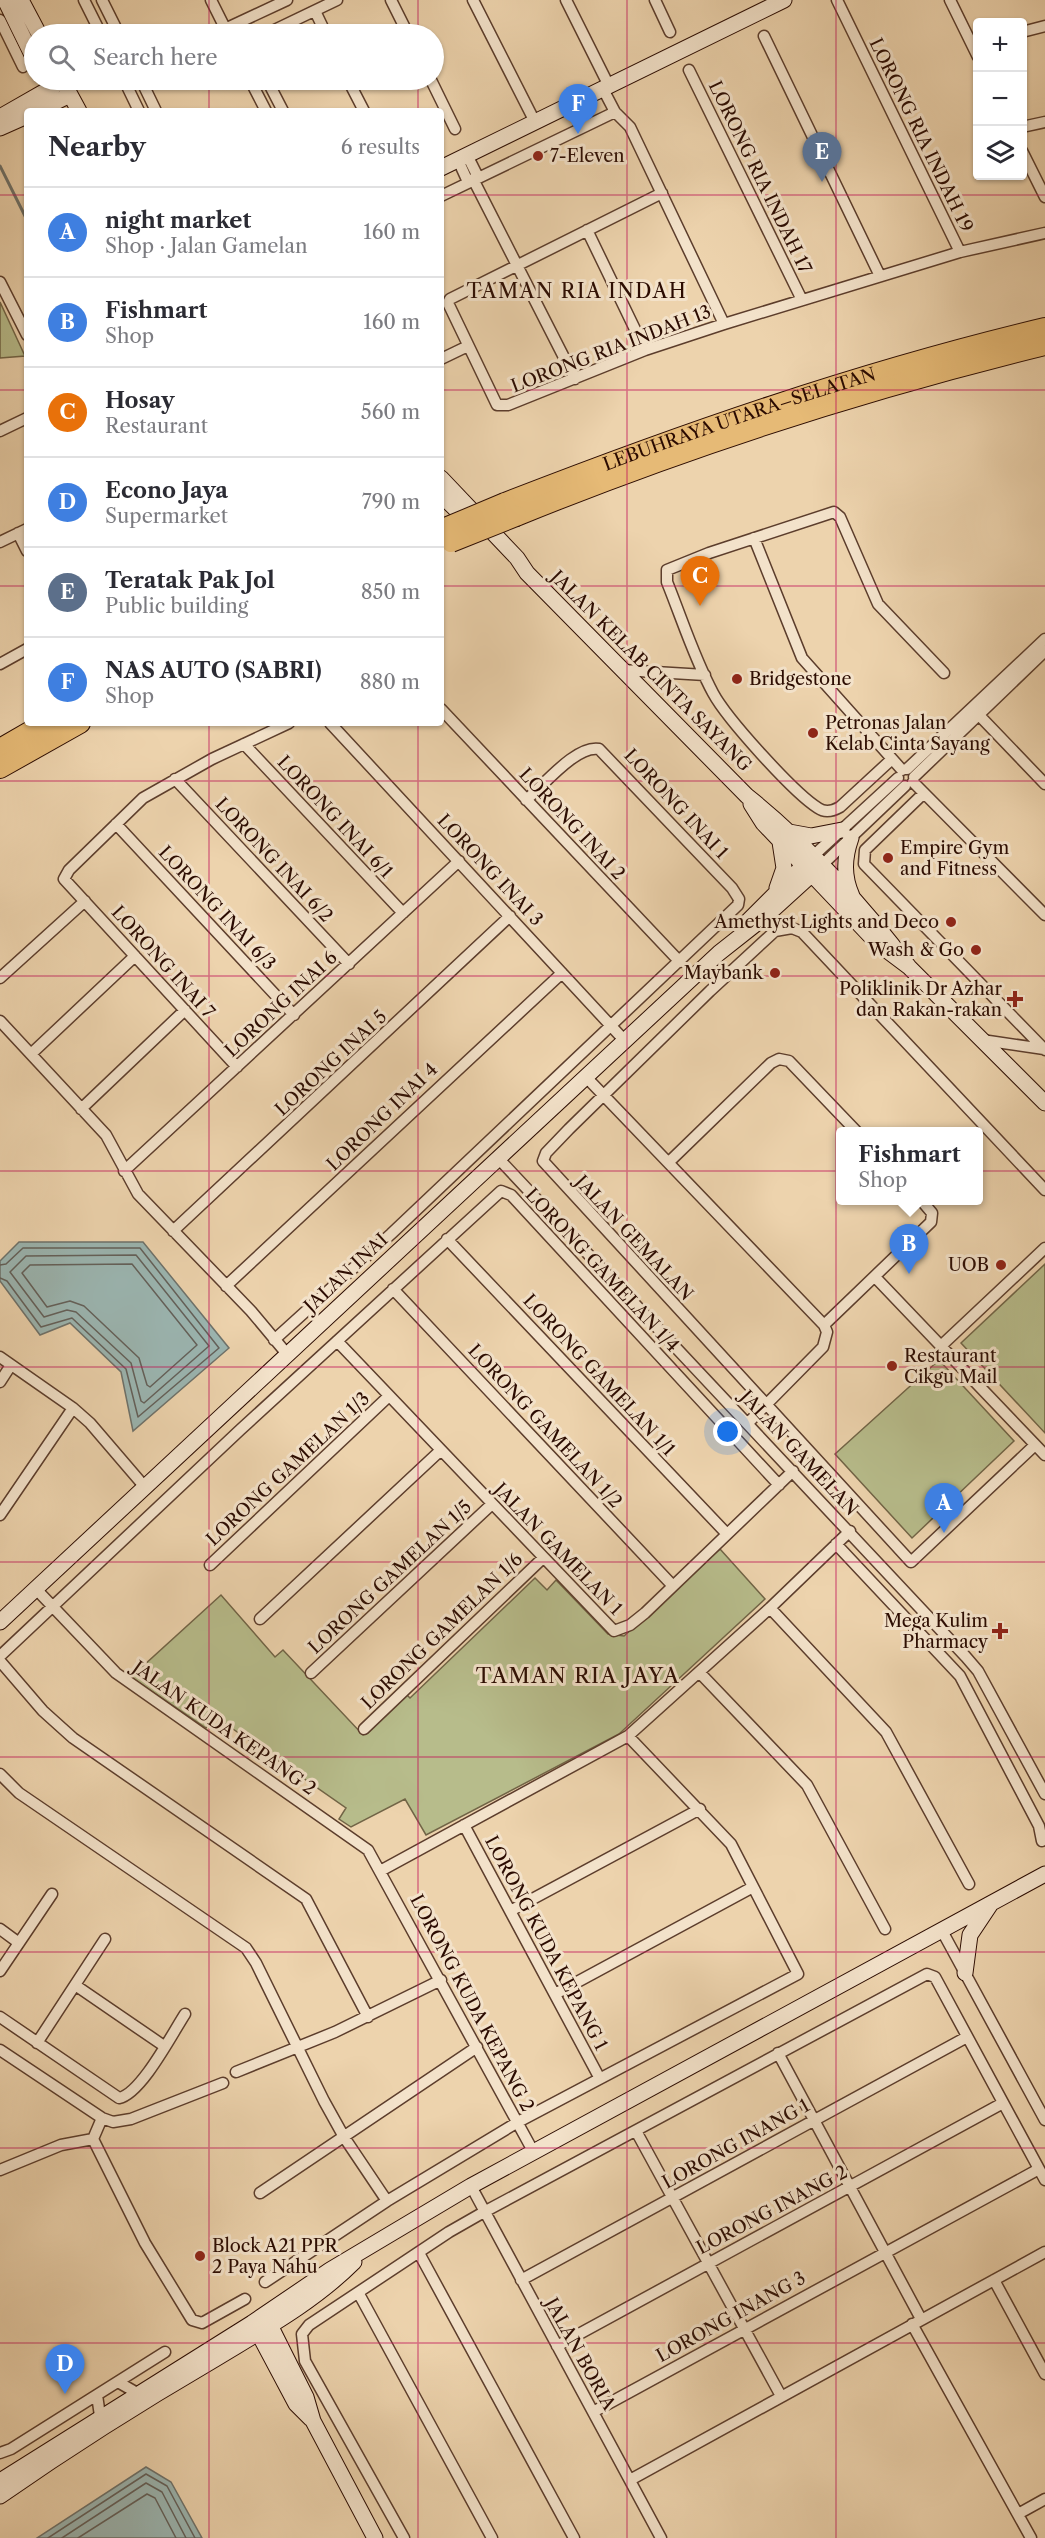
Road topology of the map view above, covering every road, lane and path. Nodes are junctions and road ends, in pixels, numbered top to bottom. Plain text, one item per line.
1 (5, 0) edge
2 (21, 0) edge
3 (84, 0) edge
4 (102, 0) edge
5 (211, 0) edge
6 (287, 0) edge
7 (337, 0) edge
8 (391, 0) edge
9 (473, 0) edge
10 (566, 0) edge
11 (655, 0) edge
12 (784, 0) edge
13 (837, 0) edge
14 (950, 0) edge
15 (315, 11) junction
16 (0, 20) edge
17 (34, 24) edge
18 (96, 24) edge
19 (113, 24) edge
20 (223, 24) edge
21 (242, 24) edge
22 (287, 24) edge
23 (321, 24) edge
24 (403, 24) edge
25 (1045, 26) edge
26 (1027, 31) edge
27 (670, 32) dead end
28 (764, 36) dead end
29 (973, 40) edge
30 (24, 50) edge
31 (24, 56) edge
32 (689, 70) dead end
33 (606, 88) junction
34 (129, 90) edge
35 (146, 90) edge
36 (255, 90) edge
37 (272, 90) edge
38 (353, 90) edge
39 (436, 90) edge
40 (58, 91) edge
41 (29, 108) edge
42 (40, 108) edge
43 (76, 108) edge
44 (138, 108) edge
45 (155, 108) edge
46 (264, 108) edge
47 (281, 108) edge
48 (362, 108) edge
49 (24, 111) edge
50 (615, 112) junction
51 (24, 117) edge
52 (536, 122) junction
53 (1045, 122) edge
54 (2, 124) edge
55 (1027, 126) edge
56 (455, 129) dead end
57 (463, 157) junction
58 (1027, 159) edge
59 (444, 166) edge
60 (473, 180) junction
61 (662, 193) junction
62 (444, 194) edge
63 (1045, 197) edge
64 (587, 230) junction
65 (1045, 233) edge
66 (960, 252) junction
67 (516, 264) junction
68 (880, 276) junction
69 (0, 282) edge
70 (802, 300) junction
71 (724, 324) junction
72 (1045, 327) edge
73 (24, 329) edge
74 (1045, 345) edge
75 (468, 346) junction
76 (645, 350) junction
77 (444, 358) edge
78 (575, 379) junction
79 (24, 419) edge
80 (0, 431) edge
81 (444, 481) edge
82 (444, 498) edge
83 (511, 509) junction
84 (23, 531) edge
85 (444, 537) edge
86 (754, 538) junction
87 (0, 542) edge
88 (527, 573) junction
89 (1044, 648) edge
90 (24, 651) edge
91 (0, 664) edge
92 (622, 670) junction
93 (944, 673) dead end
94 (705, 675) junction
95 (444, 712) edge
96 (976, 712) junction
97 (40, 726) edge
98 (75, 726) edge
99 (283, 726) edge
100 (333, 726) edge
101 (244, 744) junction
102 (0, 749) edge
103 (892, 759) junction
104 (0, 768) edge
105 (906, 777) junction
106 (175, 779) junction
107 (1045, 784) edge
108 (924, 793) junction
109 (526, 800) junction
110 (116, 824) junction
111 (846, 834) junction
112 (784, 837) junction
113 (459, 861) junction
114 (812, 866) junction
115 (781, 894) junction
116 (85, 901) junction
117 (850, 907) junction
118 (403, 913) junction
119 (1045, 915) edge
120 (510, 916) junction
121 (135, 956) junction
122 (680, 962) junction
123 (349, 964) junction
124 (562, 973) junction
125 (0, 978) edge
126 (185, 1011) junction
127 (294, 1015) junction
128 (0, 1021) edge
129 (611, 1026) junction
130 (981, 1040) junction
131 (625, 1041) junction
132 (1045, 1049) edge
133 (31, 1054) junction
134 (237, 1067) junction
135 (586, 1077) junction
136 (604, 1095) junction
137 (1045, 1103) edge
138 (81, 1109) junction
139 (853, 1127) edge
140 (498, 1158) junction
141 (669, 1162) junction
142 (124, 1171) junction
143 (1045, 1190) edge
144 (925, 1205) edge
145 (173, 1231) junction
146 (447, 1239) junction
147 (1045, 1248) edge
148 (875, 1277) junction
149 (226, 1286) junction
150 (393, 1288) junction
151 (824, 1325) junction
152 (274, 1340) junction
153 (337, 1341) junction
154 (942, 1345) junction
155 (287, 1354) junction
156 (0, 1357) edge
157 (11, 1365) junction
158 (0, 1382) edge
159 (389, 1396) junction
160 (766, 1404) junction
161 (73, 1408) junction
162 (748, 1423) junction
163 (1035, 1445) junction
164 (441, 1450) junction
165 (1045, 1455) edge
166 (793, 1471) junction
167 (779, 1485) junction
168 (144, 1486) junction
169 (492, 1504) junction
170 (0, 1515) edge
171 (850, 1531) junction
172 (727, 1534) junction
173 (836, 1544) junction
174 (543, 1558) junction
175 (210, 1565) dead end
176 (673, 1586) junction
177 (35, 1588) junction
178 (52, 1606) junction
179 (770, 1608) junction
180 (260, 1619) dead end
181 (0, 1622) edge
182 (0, 1656) edge
183 (0, 1661) edge
184 (699, 1672) junction
185 (312, 1673) dead end
186 (364, 1729) dead end
187 (628, 1736) junction
188 (0, 1774) edge
189 (1045, 1794) edge
190 (700, 1809) junction
191 (464, 1825) junction
192 (1042, 1841) dead end
193 (382, 1870) junction
194 (1045, 1874) edge
195 (969, 1884) dead end
196 (753, 1887) junction
197 (52, 1894) dead end
198 (992, 1902) junction
199 (510, 1911) junction
200 (0, 1929) edge
201 (885, 1929) dead end
202 (941, 1929) junction
203 (105, 1939) dead end
204 (19, 1943) junction
205 (0, 1971) edge
206 (965, 1973) junction
207 (441, 1980) junction
208 (75, 1985) junction
209 (555, 1994) junction
210 (185, 2014) dead end
211 (0, 2017) edge
212 (368, 2017) junction
213 (967, 2037) junction
214 (37, 2043) junction
215 (164, 2046) junction
216 (299, 2046) junction
217 (477, 2047) junction
218 (0, 2050) edge
219 (778, 2053) junction
220 (236, 2073) dead end
221 (599, 2077) junction
222 (223, 2083) dead end
223 (1003, 2103) junction
224 (102, 2118) junction
225 (814, 2120) junction
226 (1045, 2120) edge
227 (518, 2122) junction
228 (636, 2131) junction
229 (344, 2137) junction
230 (93, 2139) junction
231 (533, 2151) junction
232 (1039, 2169) junction
233 (0, 2170) edge
234 (1045, 2180) edge
235 (471, 2186) junction
236 (850, 2186) junction
237 (260, 2193) dead end
238 (672, 2198) junction
239 (387, 2200) junction
240 (484, 2212) junction
241 (885, 2252) junction
242 (1045, 2252) edge
243 (419, 2253) junction
244 (708, 2263) junction
245 (521, 2280) junction
246 (994, 2280) junction
247 (265, 2282) dead end
248 (359, 2294) junction
249 (245, 2299) dead end
250 (917, 2322) junction
251 (261, 2324) junction
252 (744, 2329) junction
253 (557, 2346) junction
254 (165, 2352) dead end
255 (1045, 2374) edge
256 (118, 2382) junction
257 (137, 2393) junction
258 (97, 2395) junction
259 (781, 2396) junction
260 (593, 2412) junction
261 (100, 2416) junction
262 (0, 2452) edge
263 (3, 2477) edge
264 (630, 2480) junction
265 (0, 2496) edge
266 (1045, 2499) edge
267 (1018, 2514) junction
268 (375, 2538) edge
269 (404, 2538) edge
270 (492, 2538) edge
271 (574, 2538) edge
272 (662, 2538) edge
273 (1031, 2538) edge

1 - 30 main road
2 - 17 main road
3 - 18 street
4 - 19 street
5 - 20 street
6 - 21 street
7 - 15 street
8 - 24 street
9 - 52 street
10 - 33 street
11 - 27 street
12 - 33 main road
13 - 66 street, LORONG RIA INDAH 19
14 - 29 street
15 - 22 street
15 - 23 street
16 - 31 street
25 - 26 street
28 - 68 street
32 - 70 street, LORONG RIA INDAH 17
33 - 50 street
33 - 52 main road
34 - 44 street
35 - 45 street
36 - 46 street
37 - 47 street
38 - 48 street
39 - 56 street
40 - 41 main road
40 - 42 main road
40 - 43 main road
49 - 54 main road
50 - 60 street
50 - 61 street
51 - 54 main road
52 - 57 main road
53 - 55 street
57 - 59 main road
57 - 60 street
58 - 63 street
60 - 62 street
60 - 67 street
61 - 64 street, LORONG RIA INDAH 13
61 - 71 street
64 - 67 street, LORONG RIA INDAH 13
64 - 76 street
65 - 66 street, LORONG RIA INDAH 13
66 - 68 street, LORONG RIA INDAH 13
67 - 75 street, LORONG RIA INDAH 13
67 - 78 street
68 - 70 street, LORONG RIA INDAH 13
69 - 73 street
70 - 71 street, LORONG RIA INDAH 13
71 - 76 street, LORONG RIA INDAH 13
72 - 83 highway, LEBUHRAYA UTARA–SELATAN
74 - 83 highway, LEBUHRAYA UTARA–SELATAN
75 - 77 street
75 - 78 street, LORONG RIA INDAH 13
76 - 78 street, LORONG RIA INDAH 13
79 - 80 street
81 - 88 main road, JALAN KELAB CINTA SAYANG
82 - 88 main road, JALAN KELAB CINTA SAYANG
83 - 85 highway, LEBUHRAYA UTARA–SELATAN, bridge
84 - 87 street
86 - 93 street
86 - 94 street
86 - 103 street
88 - 92 main road, JALAN KELAB CINTA SAYANG
89 - 96 street
90 - 91 street
92 - 94 street
92 - 112 main road, JALAN KELAB CINTA SAYANG
94 - 103 street
95 - 109 street, LORONG INAI 2
96 - 105 street
96 - 107 street
97 - 102 highway
98 - 104 highway
99 - 101 street
100 - 113 street, LORONG INAI 3
101 - 106 street
101 - 118 street, LORONG INAI 6/1
103 - 105 street
105 - 108 street
105 - 111 street
106 - 110 street
106 - 123 street, LORONG INAI 6/2
108 - 119 street
108 - 132 street
109 - 122 street, LORONG INAI 2
109 - 122 street, LORONG INAI 1
110 - 116 street, LORONG INAI 7
110 - 127 street, LORONG INAI 6/3
111 - 112 main road
111 - 114 street
111 - 117 main road
112 - 114 main road, JALAN KELAB CINTA SAYANG
112 - 115 main road
113 - 118 street, LORONG INAI 6
113 - 120 street, LORONG INAI 3
114 - 115 main road, JALAN INAI
114 - 117 main road, JALAN KELAB CINTA SAYANG
115 - 117 main road
115 - 131 main road, JALAN INAI
116 - 121 street, LORONG INAI 7
116 - 125 street
117 - 130 main road, JALAN KELAB CINTA SAYANG
118 - 123 street, LORONG INAI 6
120 - 124 street, LORONG INAI 3
120 - 145 street, LORONG INAI 5
121 - 126 street, LORONG INAI 7
121 - 133 street
122 - 129 street
123 - 127 street, LORONG INAI 6
124 - 129 street, LORONG INAI 3
124 - 149 street, LORONG INAI 4
126 - 134 street, LORONG INAI 7
126 - 138 street
127 - 134 street, LORONG INAI 6
128 - 133 street
129 - 131 street, LORONG INAI 3
129 - 152 street
130 - 132 street
130 - 137 main road, JALAN KELAB CINTA SAYANG
131 - 135 main road, JALAN INAI
133 - 138 street
134 - 142 street, LORONG INAI 6
135 - 136 street
135 - 140 main road, JALAN INAI
136 - 141 street
136 - 143 street
136 - 160 street, JALAN GEMALAN
138 - 142 street
139 - 141 street
140 - 155 main road, JALAN INAI
140 - 162 street, JALAN GAMELAN
141 - 151 street
142 - 145 street
144 - 148 street
145 - 149 street
146 - 150 street, LORONG GAMELAN 1/4
146 - 167 street, LORONG GAMELAN 1/4
146 - 172 street, LORONG GAMELAN 1/1
147 - 154 street
148 - 151 street
148 - 154 street
149 - 152 street
150 - 153 street, LORONG GAMELAN 1/4
150 - 176 street, LORONG GAMELAN 1/2
151 - 160 street
152 - 155 street
153 - 159 street, JALAN GAMELAN 1
153 - 178 street, LORONG GAMELAN 1/4
154 - 163 street
155 - 168 main road, JALAN INAI
156 - 157 street
157 - 158 street
157 - 161 street
159 - 164 street, JALAN GAMELAN 1
159 - 175 street, LORONG GAMELAN 1/3
160 - 162 street
160 - 163 street
161 - 168 street
161 - 170 street
162 - 166 street, JALAN GAMELAN
163 - 165 street
164 - 169 street, JALAN GAMELAN 1
164 - 180 street
166 - 167 street, JALAN GAMELAN 1
166 - 171 street, JALAN GAMELAN
167 - 172 street, JALAN GAMELAN 1
168 - 177 main road, JALAN INAI
169 - 174 street, JALAN GAMELAN 1
169 - 185 street, LORONG GAMELAN 1/5
171 - 173 street
171 - 189 street, JALAN GAMELAN
172 - 176 street, JALAN GAMELAN 1
173 - 179 street
173 - 192 street
174 - 176 street, JALAN GAMELAN 1
174 - 186 street, LORONG GAMELAN 1/6
177 - 178 street, JALAN KUDA KEPANG 2
177 - 181 main road, JALAN INAI
178 - 182 street, LORONG GAMELAN 1/4
178 - 193 street, JALAN KUDA KEPANG 2
179 - 184 street
179 - 195 street
183 - 212 street
184 - 187 street
184 - 201 street
187 - 190 street
187 - 191 street
188 - 216 street
190 - 196 street
190 - 199 street
191 - 193 street
191 - 199 street, LORONG KUDA KEPANG 1
193 - 207 street, LORONG KUDA KEPANG 2
194 - 198 main road
196 - 209 street
196 - 221 street
197 - 204 street
198 - 202 main road
198 - 206 main road
199 - 209 street, LORONG KUDA KEPANG 1
200 - 204 street
202 - 206 street
202 - 231 main road
203 - 208 street
204 - 205 street
206 - 226 street
207 - 212 street
207 - 217 street, LORONG KUDA KEPANG 2
208 - 214 street
208 - 215 street
209 - 221 street, LORONG KUDA KEPANG 1
210 - 215 street
211 - 214 street
212 - 216 street
213 - 219 street
213 - 223 street
213 - 225 street, LORONG INANG 1
214 - 215 street
216 - 220 street
216 - 229 street
217 - 227 street, LORONG KUDA KEPANG 2
217 - 229 street
218 - 224 street
219 - 225 street
219 - 228 street
221 - 227 street
222 - 224 street
223 - 232 street
223 - 236 street, LORONG INANG 2
224 - 230 street
225 - 236 street
225 - 238 street, LORONG INANG 1
227 - 231 street, LORONG KUDA KEPANG 2
227 - 239 street
228 - 238 street
228 - 240 street
229 - 237 street
229 - 239 street
230 - 233 street
230 - 249 street
231 - 235 main road
232 - 234 street
232 - 241 street, LORONG INANG 3
235 - 240 street, JALAN BORIA
235 - 251 main road
236 - 241 street
236 - 244 street, LORONG INANG 2
238 - 244 street
238 - 245 street, LORONG INANG 1
239 - 247 street
240 - 243 street
240 - 245 street, JALAN BORIA
241 - 250 street
241 - 252 street, LORONG INANG 3
242 - 246 street
243 - 248 street
243 - 271 street
244 - 252 street
244 - 253 street, LORONG INANG 2
245 - 253 street, JALAN BORIA
246 - 250 street
246 - 255 street
248 - 269 street
248 - 270 street
250 - 259 street
250 - 267 street
251 - 257 main road
251 - 265 main road
251 - 268 main road
252 - 259 street
252 - 260 street, LORONG INANG 3
253 - 260 street, JALAN BORIA
254 - 256 street
256 - 257 street
256 - 258 street
257 - 261 main road
258 - 261 street
258 - 262 street
259 - 264 street
260 - 264 street, JALAN BORIA
261 - 263 main road
264 - 272 street, JALAN BORIA
266 - 267 street
267 - 273 street

